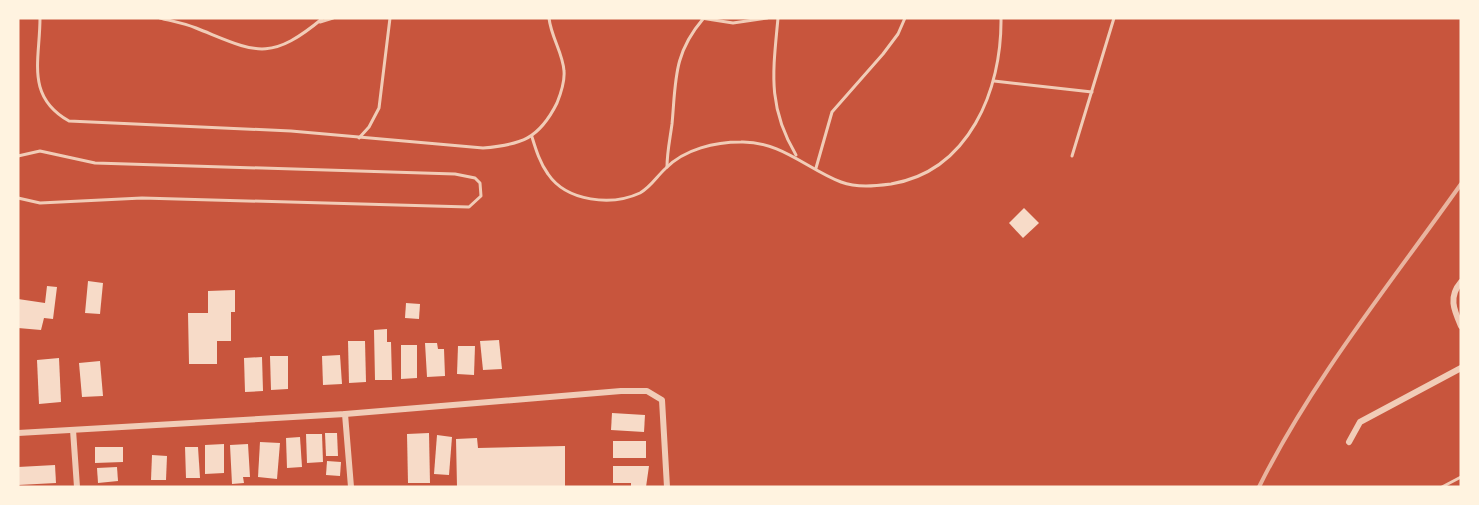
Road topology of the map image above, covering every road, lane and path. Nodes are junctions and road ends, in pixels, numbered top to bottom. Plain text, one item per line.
1 (40, 18) edge
2 (160, 18) edge
3 (323, 18) edge
4 (333, 18) edge
5 (390, 18) edge
6 (549, 18) edge
7 (702, 18) edge
8 (766, 18) edge
9 (778, 18) edge
10 (905, 18) edge
11 (1001, 18) edge
12 (1114, 18) edge
13 (316, 23) junction
14 (994, 81) junction
15 (1092, 92) junction
16 (532, 137) junction
17 (359, 138) junction
18 (18, 156) edge
19 (1072, 156) dead end
20 (797, 157) junction
21 (666, 167) junction
22 (816, 168) junction
23 (18, 198) edge
24 (1459, 284) edge
25 (1461, 326) edge
26 (1461, 368) edge
27 (345, 414) junction
28 (73, 430) junction
29 (18, 433) edge
30 (1349, 441) dead end
31 (1461, 477) edge
32 (77, 487) edge
33 (351, 487) edge
34 (667, 487) edge
35 (1442, 487) edge

1 - 17 lane
2 - 13 lane
3 - 13 lane
4 - 13 lane
5 - 17 lane
6 - 16 lane
7 - 8 lane
7 - 21 lane
9 - 20 lane
10 - 22 lane
11 - 14 lane
12 - 15 lane
14 - 15 lane
14 - 22 lane
15 - 19 lane
16 - 17 lane
16 - 21 lane
18 - 23 lane
20 - 21 lane
20 - 22 lane
24 - 25 street
26 - 30 street
27 - 28 street
27 - 33 street
27 - 34 street
28 - 29 street
28 - 32 street
31 - 35 lane

